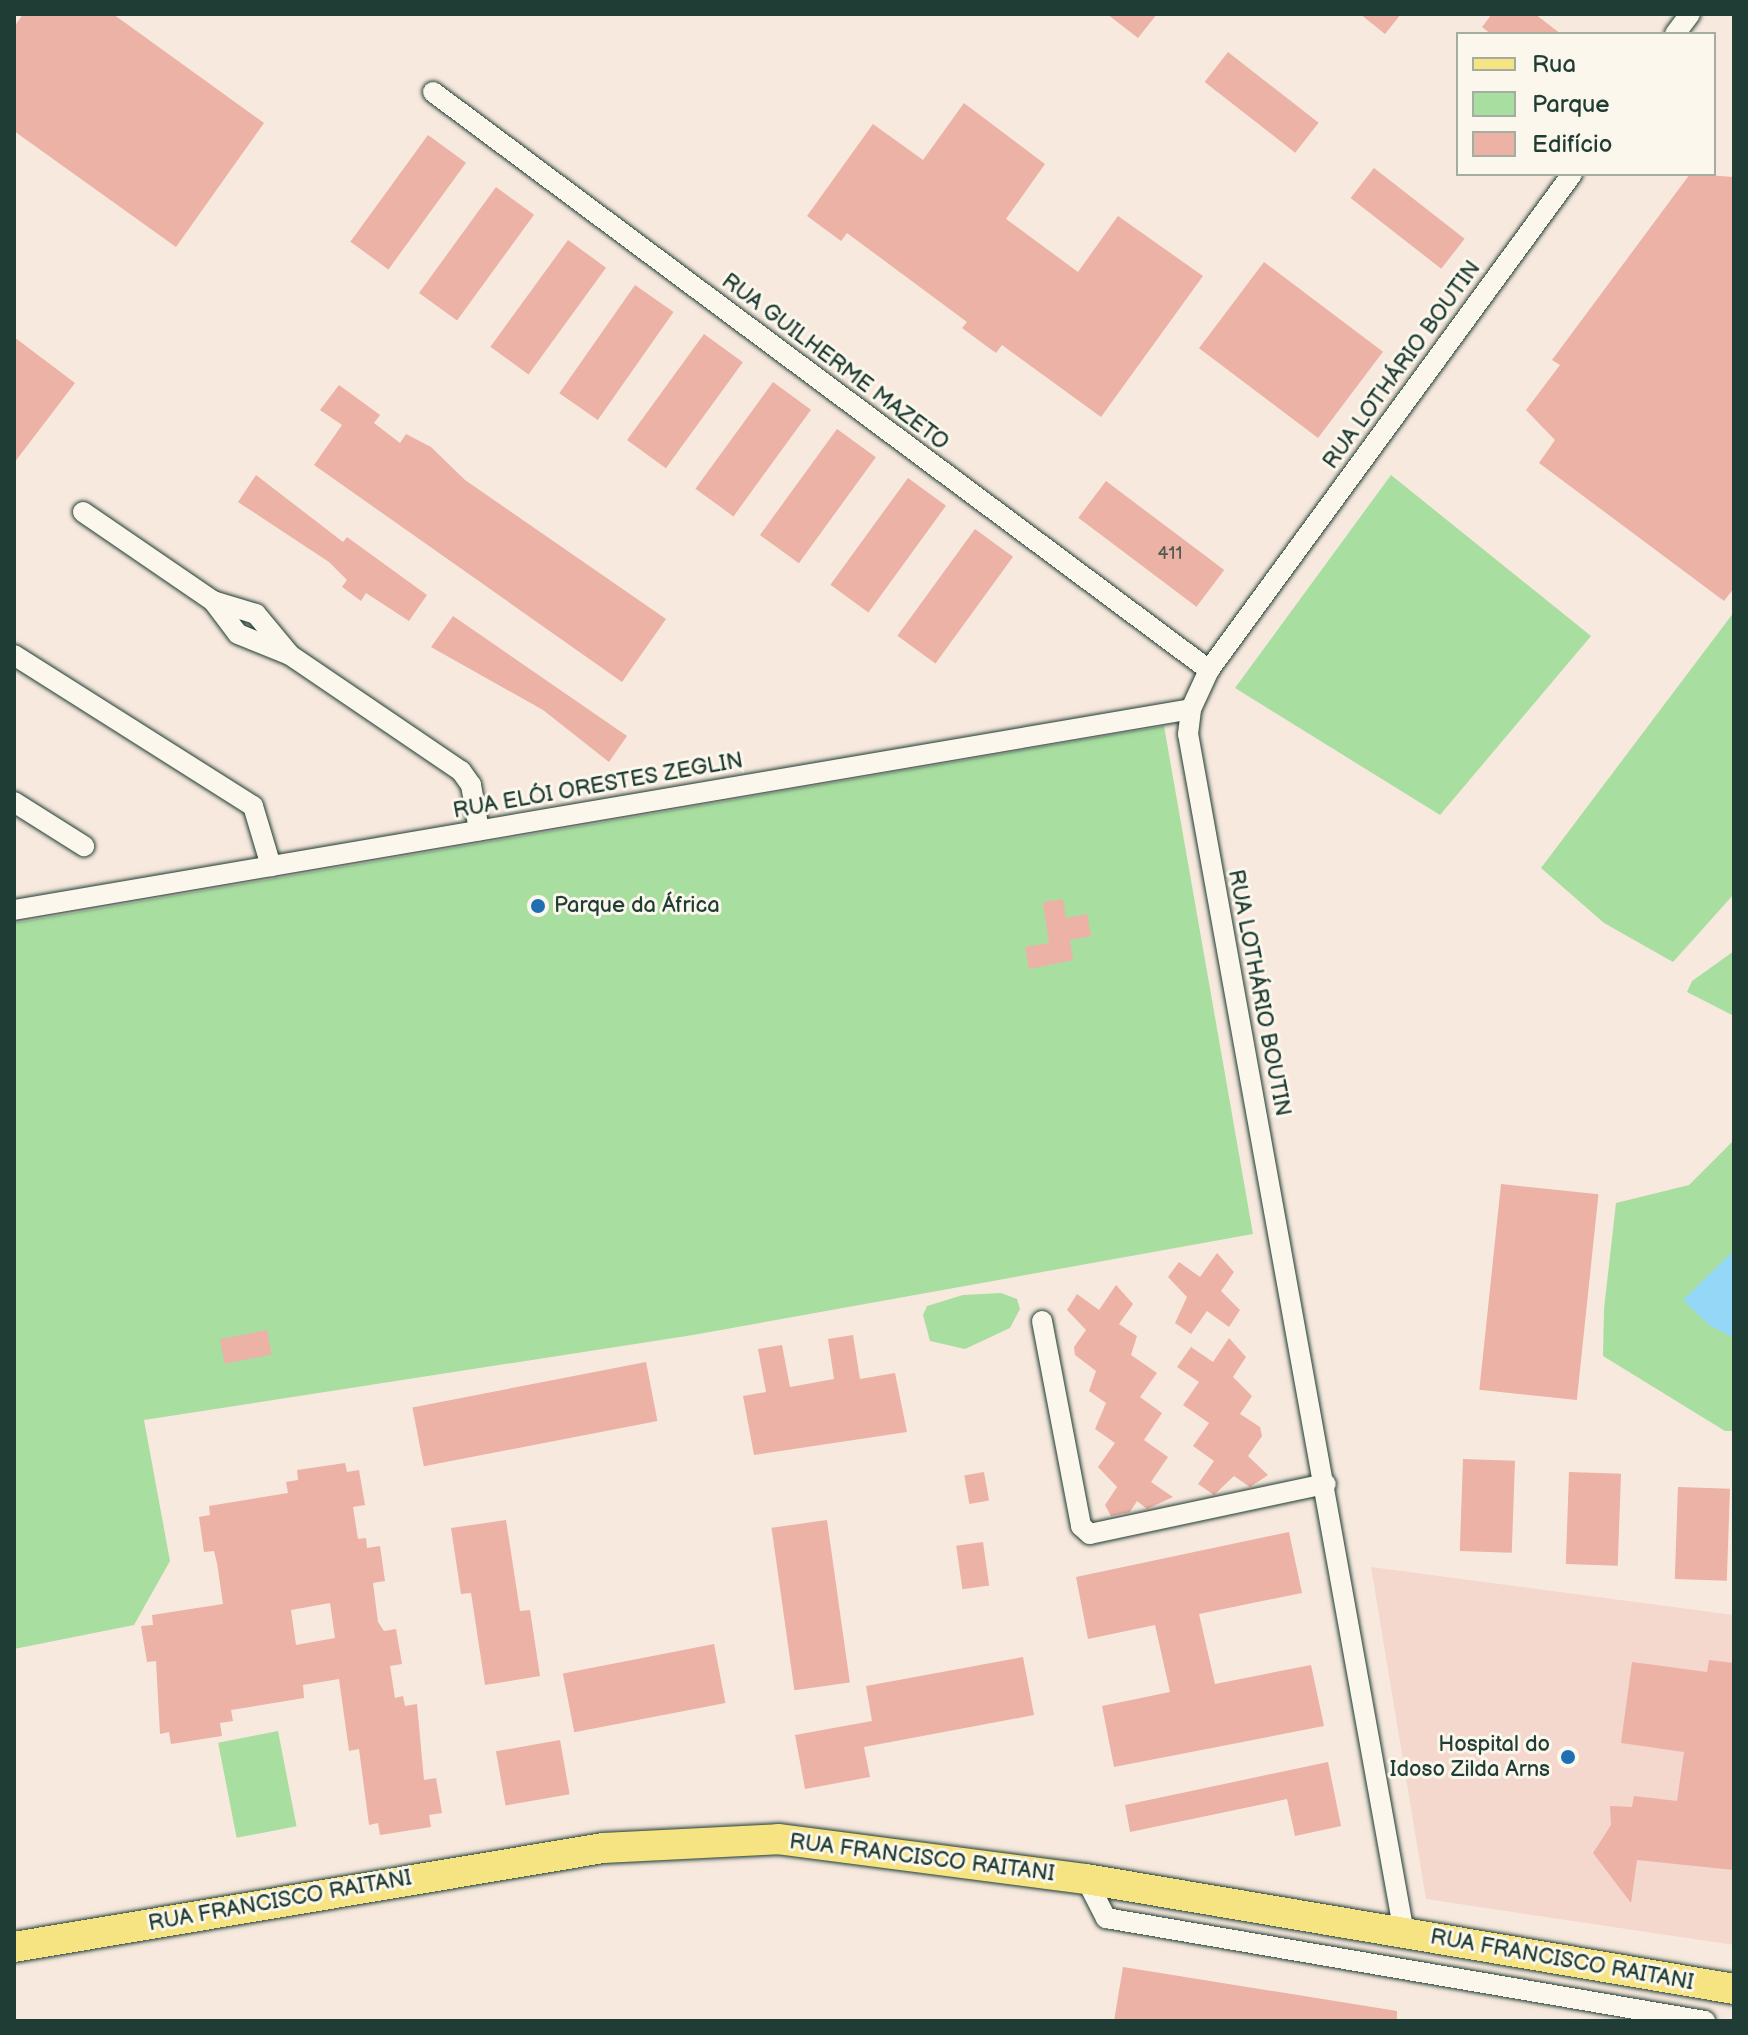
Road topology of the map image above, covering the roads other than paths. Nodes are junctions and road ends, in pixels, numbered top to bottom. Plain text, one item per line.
1 (1690, 14) edge
2 (1676, 32) edge
3 (433, 92) dead end
4 (1571, 176) edge
5 (83, 512) dead end
6 (14, 655) edge
7 (1209, 670) junction
8 (1191, 709) junction
9 (14, 802) edge
10 (479, 830) junction
11 (84, 846) dead end
12 (271, 866) junction
13 (14, 910) edge
14 (1042, 1321) dead end
15 (1326, 1484) junction
16 (1086, 1879) junction
17 (1404, 1933) junction
18 (14, 1947) edge
19 (1734, 1989) edge
20 (1705, 2021) edge

1 - 2 street
3 - 7 street, RUA GUILHERME MAZETO
4 - 7 street, RUA LOTHÁRIO BOUTIN
5 - 10 street
6 - 12 street
7 - 8 street, RUA LOTHÁRIO BOUTIN
8 - 10 street, RUA ELÓI ORESTES ZEGLIN
8 - 15 street, RUA LOTHÁRIO BOUTIN
9 - 11 street
10 - 12 street, RUA ELÓI ORESTES ZEGLIN
12 - 13 street, RUA ELÓI ORESTES ZEGLIN
14 - 15 street
15 - 17 street, RUA LOTHÁRIO BOUTIN
16 - 17 main road, RUA FRANCISCO RAITANI
16 - 18 main road, RUA FRANCISCO RAITANI
16 - 20 street
17 - 19 main road, RUA FRANCISCO RAITANI

